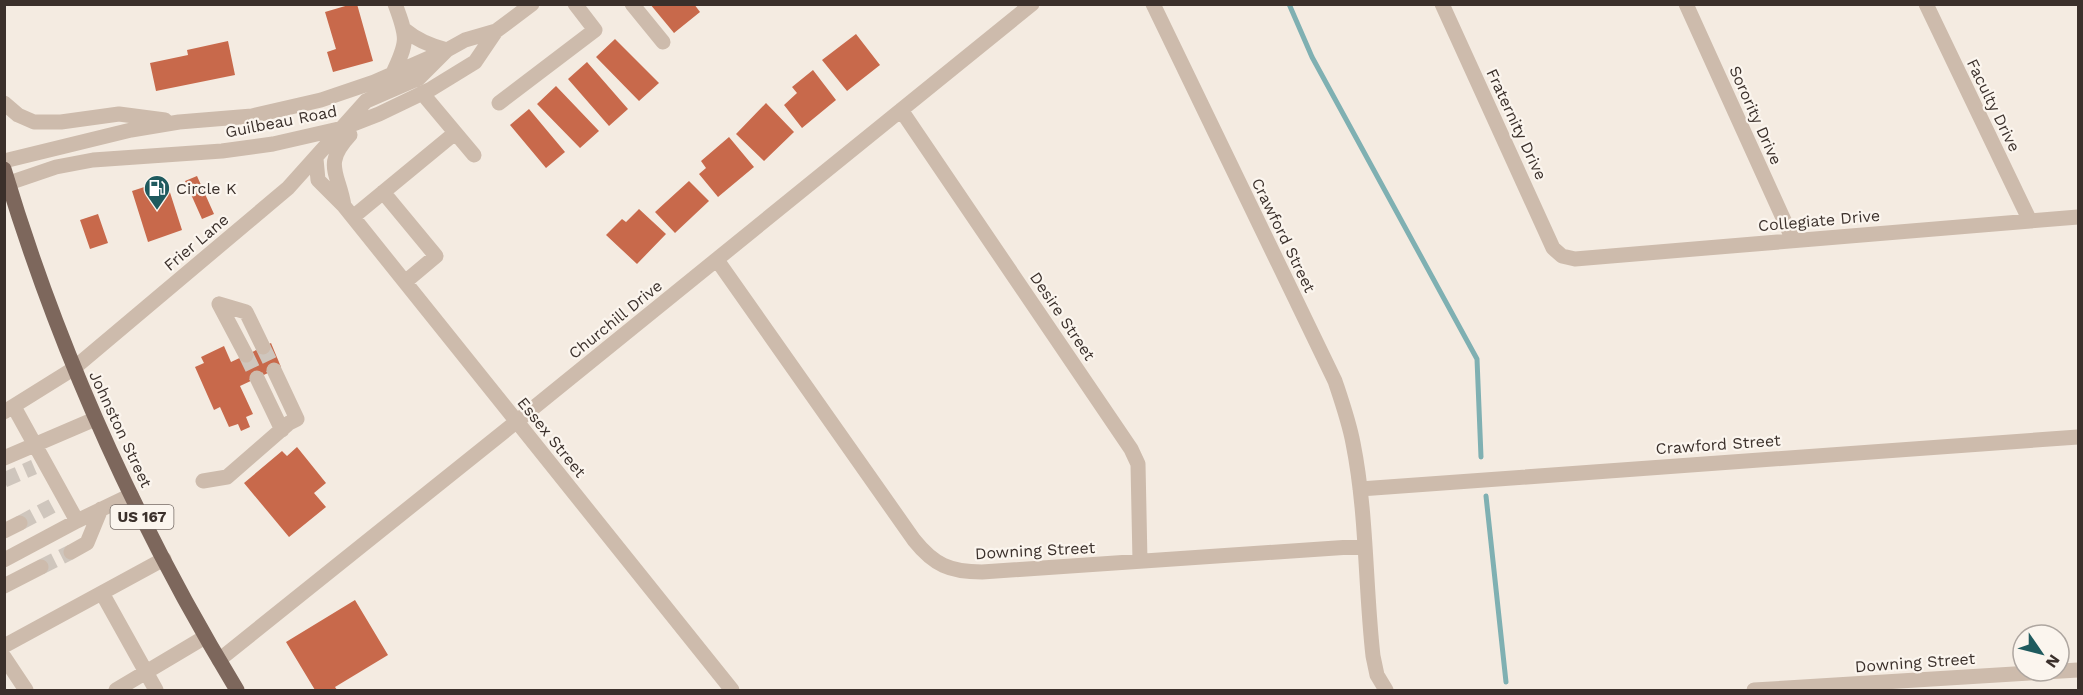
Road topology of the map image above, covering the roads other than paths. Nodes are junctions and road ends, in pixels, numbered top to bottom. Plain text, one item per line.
1 (395, 4) edge
2 (532, 4) edge
3 (575, 4) edge
4 (632, 4) edge
5 (1032, 4) edge
6 (1153, 4) edge
7 (1442, 4) edge
8 (1686, 4) edge
9 (1926, 4) edge
10 (405, 30) junction
11 (496, 31) junction
12 (663, 42) dead end
13 (447, 50) junction
14 (392, 75) junction
15 (422, 93) junction
16 (4, 103) edge
17 (499, 103) dead end
18 (901, 110) junction
19 (366, 120) junction
20 (179, 122) junction
21 (343, 128) junction
22 (455, 133) junction
23 (474, 155) dead end
24 (316, 159) junction
25 (4, 161) edge
26 (6, 178) edge
27 (383, 192) junction
28 (349, 211) junction
29 (2079, 217) edge
30 (2030, 221) junction
31 (1793, 240) junction
32 (1562, 256) joint
33 (717, 260) junction
34 (405, 282) junction
35 (219, 304) dead end
36 (255, 351) tunnel mouth
37 (74, 369) junction
38 (266, 374) tunnel mouth
39 (9, 410) edge
40 (95, 419) junction
41 (516, 422) junction
42 (2079, 437) edge
43 (36, 444) junction
44 (4, 458) edge
45 (203, 481) dead end
46 (1360, 489) junction
47 (131, 495) junction
48 (101, 509) junction
49 (77, 521) junction
50 (20, 523) tunnel mouth
51 (4, 531) edge
52 (1365, 546) junction
53 (70, 552) tunnel mouth
54 (9, 557) edge
55 (164, 560) junction
56 (1140, 561) junction
57 (40, 567) tunnel mouth
58 (22, 577) junction
59 (4, 586) edge
60 (102, 593) junction
61 (205, 637) junction
62 (4, 646) edge
63 (4, 657) edge
64 (219, 660) junction
65 (2079, 670) edge
66 (147, 672) junction
67 (26, 690) edge
68 (116, 690) edge
69 (156, 690) edge
70 (237, 690) edge
71 (732, 690) edge
72 (1386, 690) edge
73 (1754, 690) edge

1 - 10 street
2 - 11 street, Guilbeau Road
3 - 17 street
4 - 12 street
5 - 18 street, Churchill Drive
6 - 46 street, Crawford Street
7 - 32 street, Fraternity Drive
8 - 31 street, Sorority Drive
9 - 30 street, Faculty Drive
10 - 13 street
10 - 14 street
11 - 13 street, Guilbeau Road
11 - 15 street, Guilbeau Road
13 - 14 street, Guilbeau Road
13 - 21 street, Frier Lane
14 - 20 street, Guilbeau Road
15 - 19 street, Guilbeau Road
15 - 22 street
16 - 20 street
18 - 33 street, Churchill Drive
18 - 56 street, Desire Street
19 - 21 street, Guilbeau Road
19 - 28 street, Essex Street
20 - 25 street, Guilbeau Road
21 - 24 street, Frier Lane
21 - 26 street, Guilbeau Road
22 - 23 street
22 - 27 street
24 - 28 street, Essex Street
24 - 37 street, Frier Lane
26 - 37 main road, Johnston Street / US 167
27 - 28 street
27 - 34 street
28 - 34 street, Essex Street
29 - 30 street, Collegiate Drive
30 - 31 street, Collegiate Drive
31 - 32 street, Collegiate Drive
33 - 41 street, Churchill Drive
33 - 56 street, Downing Street
34 - 41 street, Essex Street
35 - 36 street
37 - 39 street, Frier Lane
37 - 40 main road, Johnston Street / US 167
38 - 45 street
39 - 43 street
40 - 43 street
40 - 47 main road, Johnston Street / US 167
41 - 64 street, Churchill Drive
41 - 71 street, Essex Street
42 - 46 street, Crawford Street
43 - 44 street
43 - 49 street
46 - 52 street, Crawford Street
47 - 48 street
47 - 55 main road, Johnston Street / US 167
48 - 49 street
48 - 53 street
49 - 54 street
50 - 51 street
52 - 56 street, Downing Street
52 - 72 street
54 - 58 street
55 - 60 street
55 - 61 main road, Johnston Street / US 167
57 - 58 street
58 - 59 street
60 - 62 street
60 - 66 street
61 - 64 main road, Johnston Street / US 167
61 - 66 street
63 - 67 street
64 - 70 main road, Johnston Street / US 167
65 - 73 street, Downing Street
66 - 68 street
66 - 69 street

